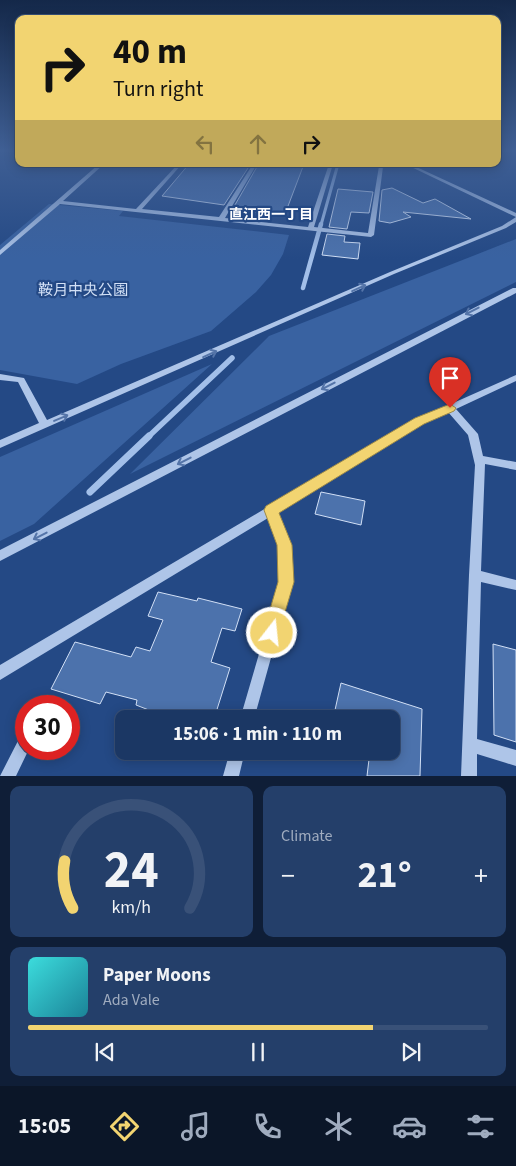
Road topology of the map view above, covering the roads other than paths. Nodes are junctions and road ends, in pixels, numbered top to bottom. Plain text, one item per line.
1 (75, 187) edge
2 (159, 187) edge
3 (241, 187) edge
4 (323, 187) edge
5 (378, 187) edge
6 (457, 187) edge
7 (58, 202) junction
8 (138, 210) junction
9 (516, 215) edge
10 (221, 219) junction
11 (516, 220) edge
12 (310, 228) junction
13 (329, 230) joint
14 (0, 253) edge
15 (516, 290) edge
16 (0, 376) edge
17 (516, 378) edge
18 (450, 408) junction
19 (45, 425) junction
20 (0, 444) edge
21 (478, 459) junction
22 (516, 466) edge
23 (271, 510) junction
24 (0, 556) edge
25 (475, 575) junction
26 (516, 585) edge
27 (0, 673) edge
28 (250, 710) edge
29 (470, 744) junction
30 (516, 758) edge
31 (16, 760) edge
32 (235, 760) edge
33 (8, 776) edge
34 (231, 776) edge
35 (469, 776) edge

1 - 7 street
2 - 8 street
3 - 10 street
4 - 12 street
5 - 13 street
6 - 9 street
7 - 8 street
7 - 14 street
8 - 10 street
10 - 12 street
19 -> 11 street
12 - 13 street
15 -> 24 street
16 - 19 street
17 - 18 street
18 - 21 street
18 - 23 street
19 - 20 street
21 - 22 street
21 - 25 street
23 - 27 street
23 - 28 street
25 - 26 street
25 - 29 street
29 - 30 street
29 - 35 street
31 - 33 street
32 - 34 street

